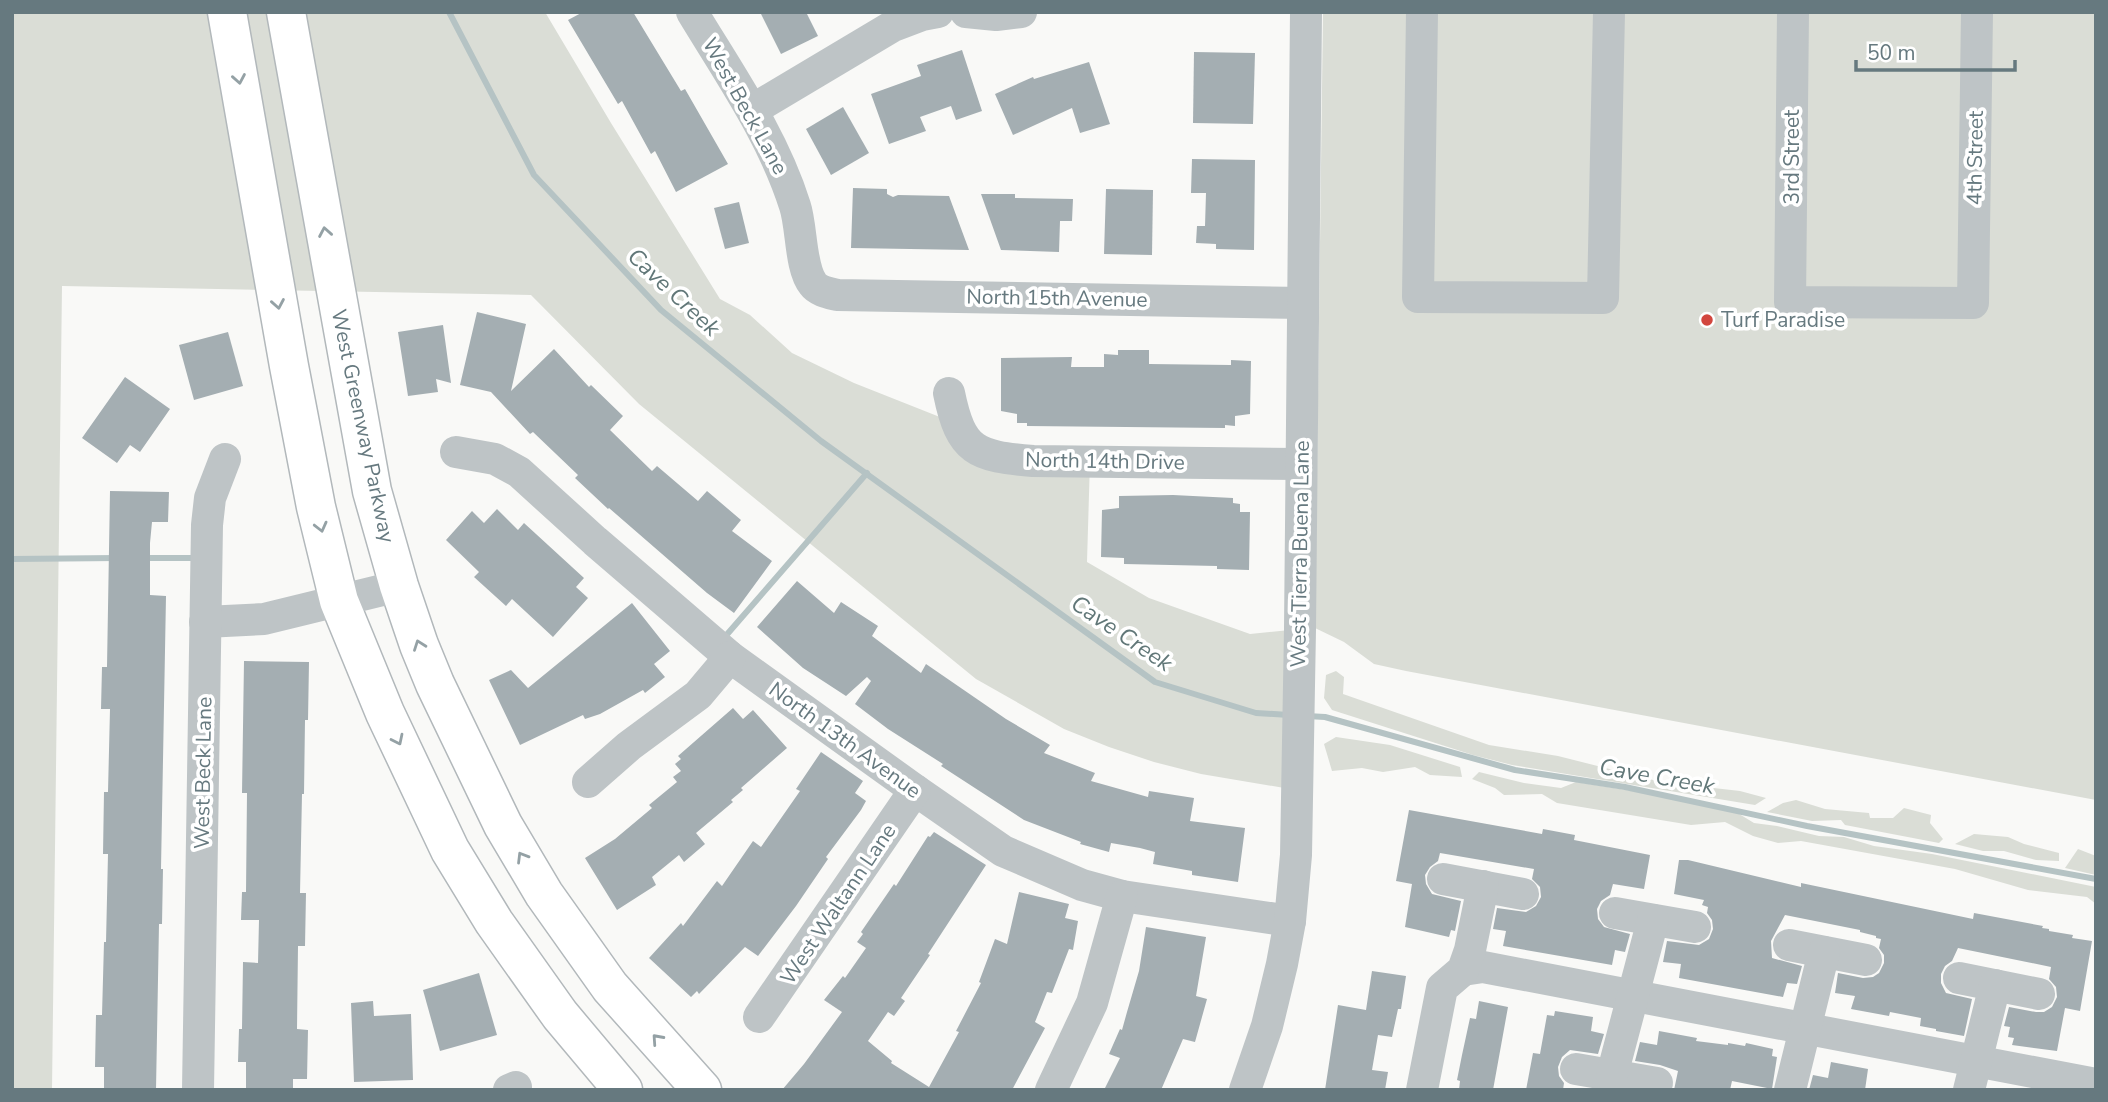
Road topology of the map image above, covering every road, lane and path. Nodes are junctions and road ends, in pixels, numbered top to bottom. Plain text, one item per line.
1 (227, 12) edge
2 (286, 12) edge
3 (692, 12) edge
4 (938, 12) edge
5 (966, 12) edge
6 (1021, 12) edge
7 (1306, 12) edge
8 (1422, 12) edge
9 (1609, 12) edge
10 (1793, 12) edge
11 (1977, 12) edge
12 (751, 110) junction
13 (813, 284) joint
14 (1303, 303) junction
15 (1973, 303) joint
16 (949, 393) dead end
17 (456, 452) dead end
18 (225, 459) dead end
19 (1301, 464) junction
20 (399, 586) junction
21 (339, 601) junction
22 (205, 622) junction
23 (730, 657) junction
24 (588, 782) dead end
25 (915, 790) junction
26 (1443, 879) dead end
27 (1483, 886) junction
28 (1523, 894) dead end
29 (1122, 896) junction
30 (1615, 913) dead end
31 (1653, 920) junction
32 (1290, 921) junction
33 (1695, 927) dead end
34 (1789, 945) dead end
35 (1824, 952) junction
36 (1866, 960) dead end
37 (1463, 970) junction
38 (1959, 978) dead end
39 (1995, 985) junction
40 (2039, 994) dead end
41 (1632, 996) junction
42 (759, 1017) dead end
43 (1806, 1028) junction
44 (1977, 1060) junction
45 (1576, 1069) dead end
46 (1612, 1075) junction
47 (1657, 1083) dead end
48 (2096, 1084) edge
49 (198, 1090) edge
50 (623, 1090) edge
51 (702, 1090) edge
52 (1051, 1090) edge
53 (1245, 1090) edge
54 (1422, 1090) edge
55 (1790, 1090) edge
56 (1969, 1090) edge

1 -> 21 main road
20 -> 2 main road, West Greenway Parkway
3 - 12 street, West Beck Lane
4 - 12 street
5 - 6 street
7 - 14 street, West Tierra Buena Lane
8 - 9 street
10 - 15 street, 3rd Street
11 - 15 street, 4th Street
12 - 13 street, West Beck Lane
13 - 14 street, North 15th Avenue
14 - 19 street, West Tierra Buena Lane
16 - 19 street, North 14th Drive
17 - 23 street, North 13th Avenue
18 - 22 street, West Beck Lane
19 - 32 street, West Tierra Buena Lane
20 - 21 street
51 -> 20 main road, West Greenway Parkway
21 - 22 street
21 -> 50 main road
22 - 49 street, West Beck Lane
23 - 24 street
23 - 25 street, North 13th Avenue
25 - 29 street, North 13th Avenue
25 - 42 street, West Waltann Lane
26 - 27 street
27 - 28 street
27 - 37 street
29 - 32 street, North 13th Avenue
29 - 52 street
30 - 31 street
31 - 33 street
31 - 41 street
32 - 53 street, West Tierra Buena Lane
34 - 35 street
35 - 36 street
35 - 43 street
37 - 41 street
37 - 54 street
38 - 39 street
39 - 40 street
39 - 44 street
41 - 43 street
41 - 46 street
43 - 44 street
43 - 55 street
44 - 48 street
44 - 56 street
45 - 46 street
46 - 47 street

